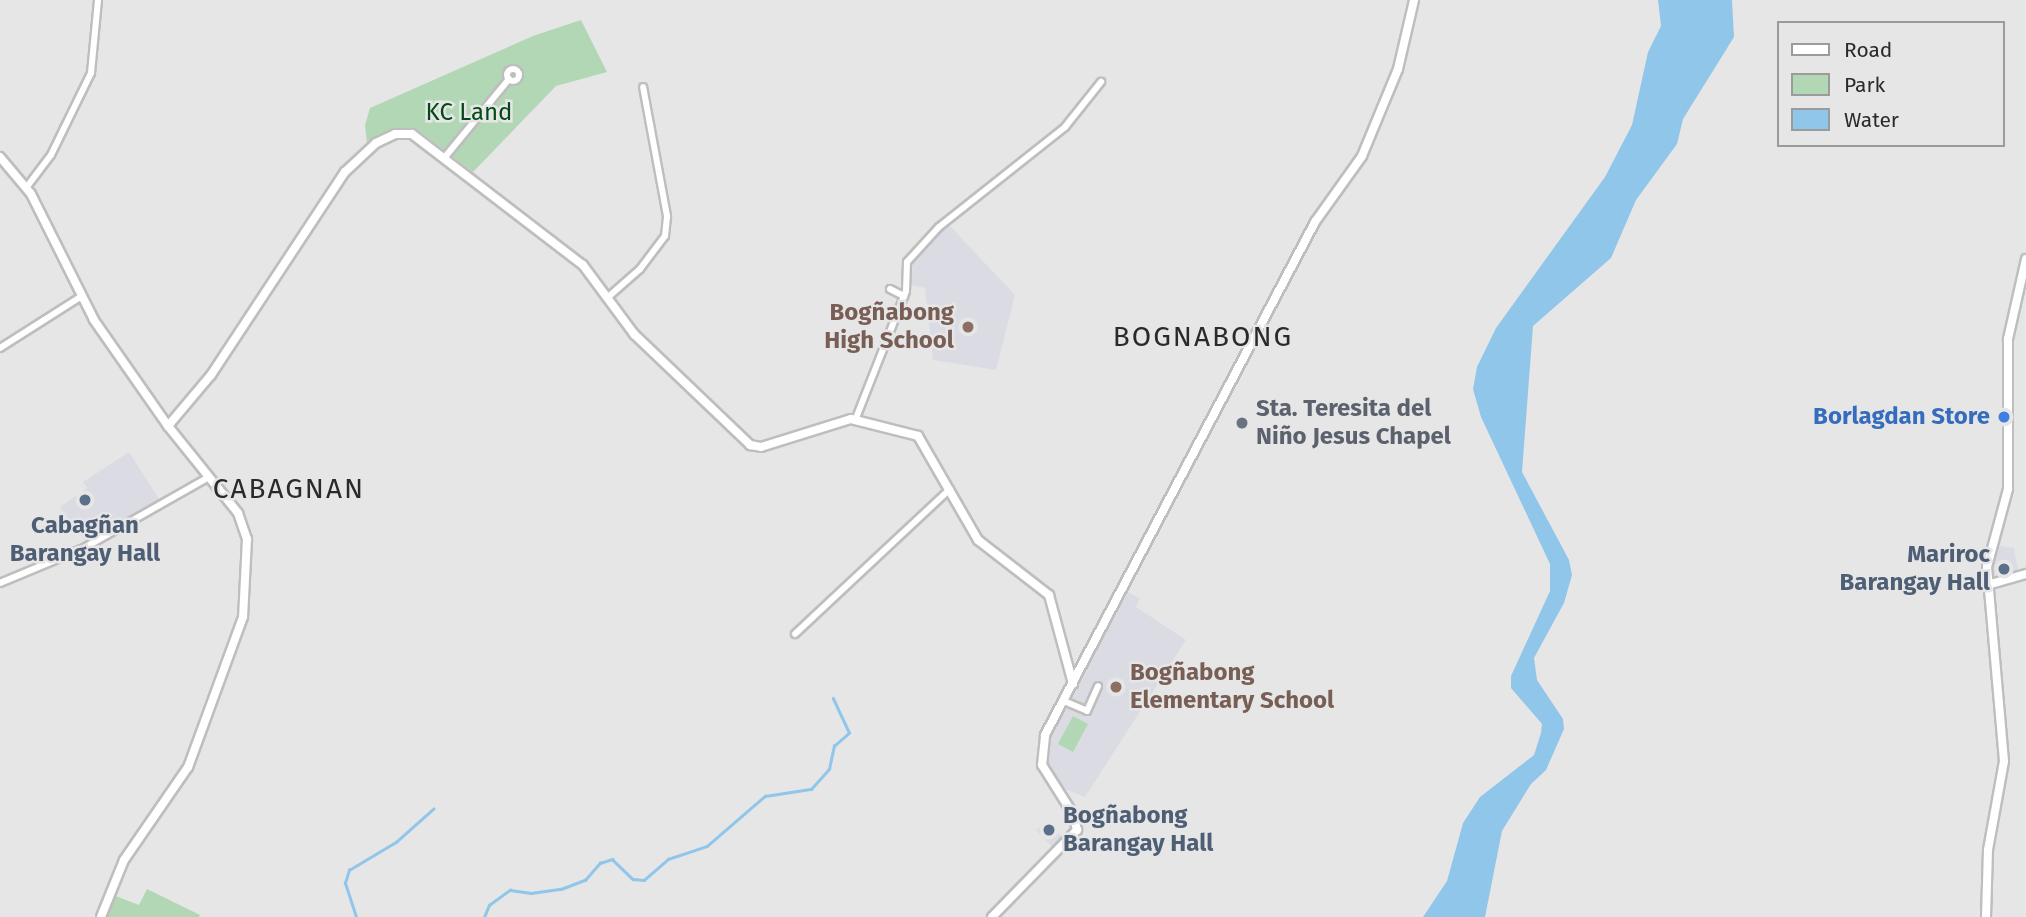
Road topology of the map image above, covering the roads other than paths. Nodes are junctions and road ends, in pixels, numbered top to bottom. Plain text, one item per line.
1 (98, 0) edge
2 (1414, 0) edge
3 (509, 79) dead end
4 (1101, 82) dead end
5 (643, 87) dead end
6 (0, 157) edge
7 (445, 157) junction
8 (26, 188) junction
9 (2026, 259) edge
10 (890, 289) dead end
11 (82, 296) junction
12 (904, 296) junction
13 (607, 298) junction
14 (0, 348) edge
15 (856, 418) junction
16 (168, 426) junction
17 (209, 477) junction
18 (950, 489) junction
19 (2026, 574) edge
20 (0, 583) edge
21 (1987, 585) junction
22 (795, 634) dead end
23 (1073, 684) junction
24 (1098, 686) dead end
25 (1064, 701) junction
26 (101, 917) edge
27 (992, 917) edge
28 (1986, 917) edge

1 - 8 street
2 - 23 street
3 - 7 street
4 - 12 street
5 - 13 street
6 - 8 street
7 - 13 street
7 - 16 street
8 - 11 street
9 - 21 street
10 - 12 street
11 - 14 street
11 - 16 street
12 - 15 street
13 - 15 street
15 - 18 street
16 - 17 street
17 - 20 street
17 - 26 street
18 - 22 street
18 - 23 street
19 - 21 street
21 - 28 street
23 - 25 street
24 - 25 street
25 - 27 street

